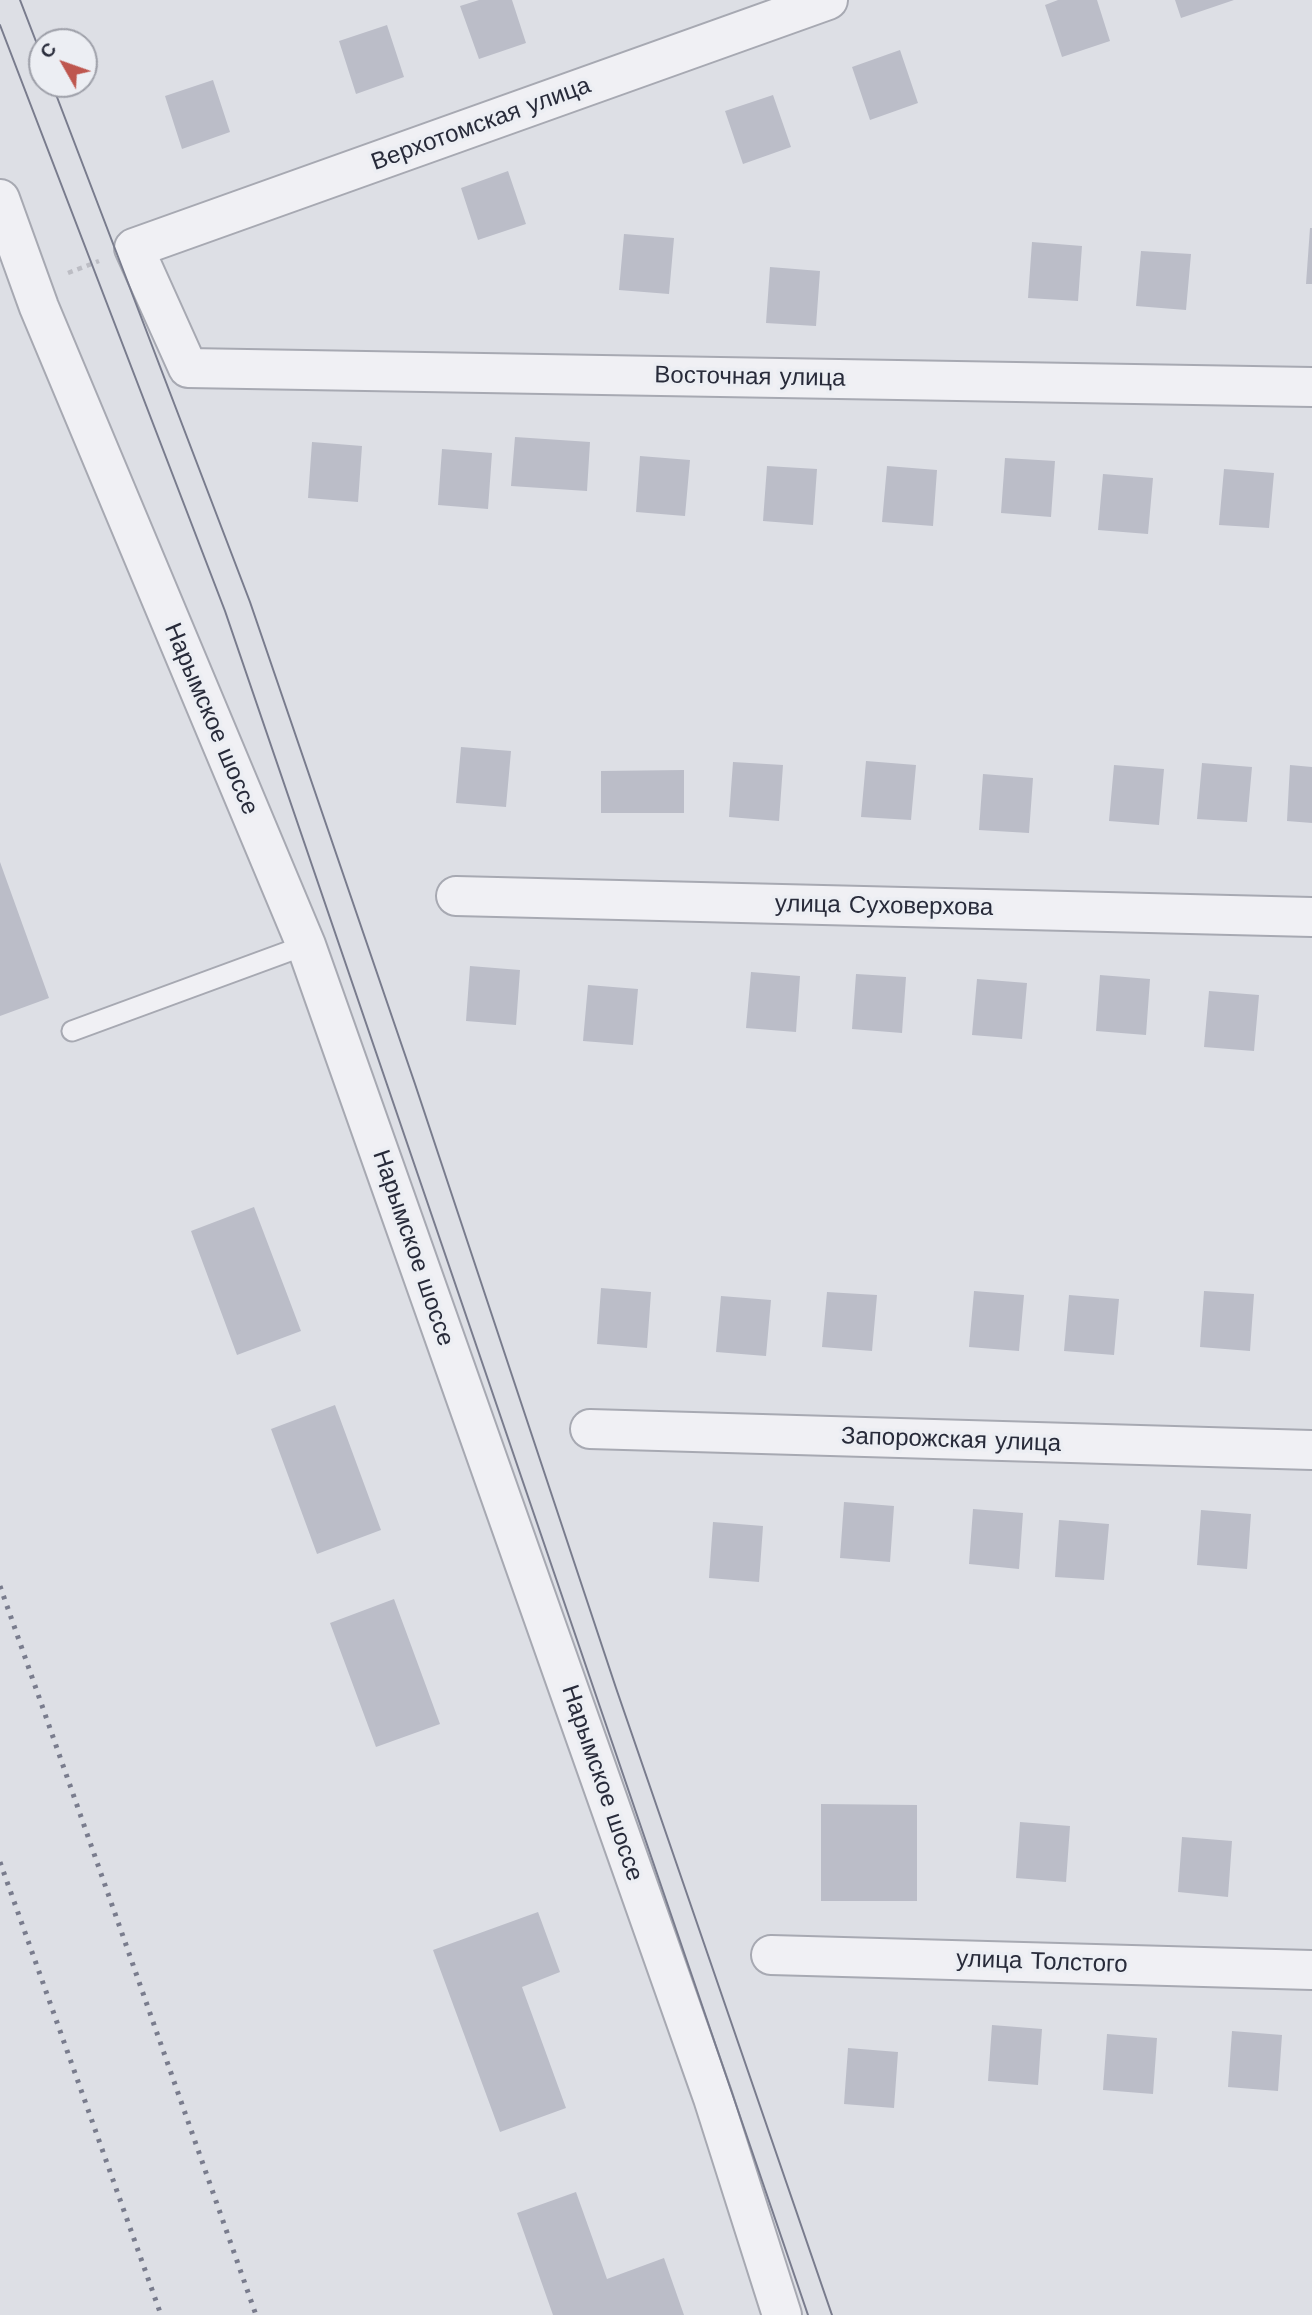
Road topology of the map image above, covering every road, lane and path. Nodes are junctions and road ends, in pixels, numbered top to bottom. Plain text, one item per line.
1 (828, 0) edge
2 (0, 199) edge
3 (134, 248) junction
4 (39, 307) junction
5 (1312, 387) edge
6 (456, 896) dead end
7 (1312, 917) edge
8 (306, 945) junction
9 (72, 1031) dead end
10 (590, 1429) dead end
11 (1312, 1450) edge
12 (771, 1955) dead end
13 (1312, 1970) edge
14 (782, 2315) edge

1 - 3 street, Верхотомская улица
2 - 4 street, Нарымское шоссе
3 - 4 path
3 - 5 street, Восточная улица
4 - 8 street, Нарымское шоссе
6 - 7 street, улица Суховерхова
8 - 9 lane
8 - 14 street, Нарымское шоссе
10 - 11 street, Запорожская улица
12 - 13 street, улица Толстого

